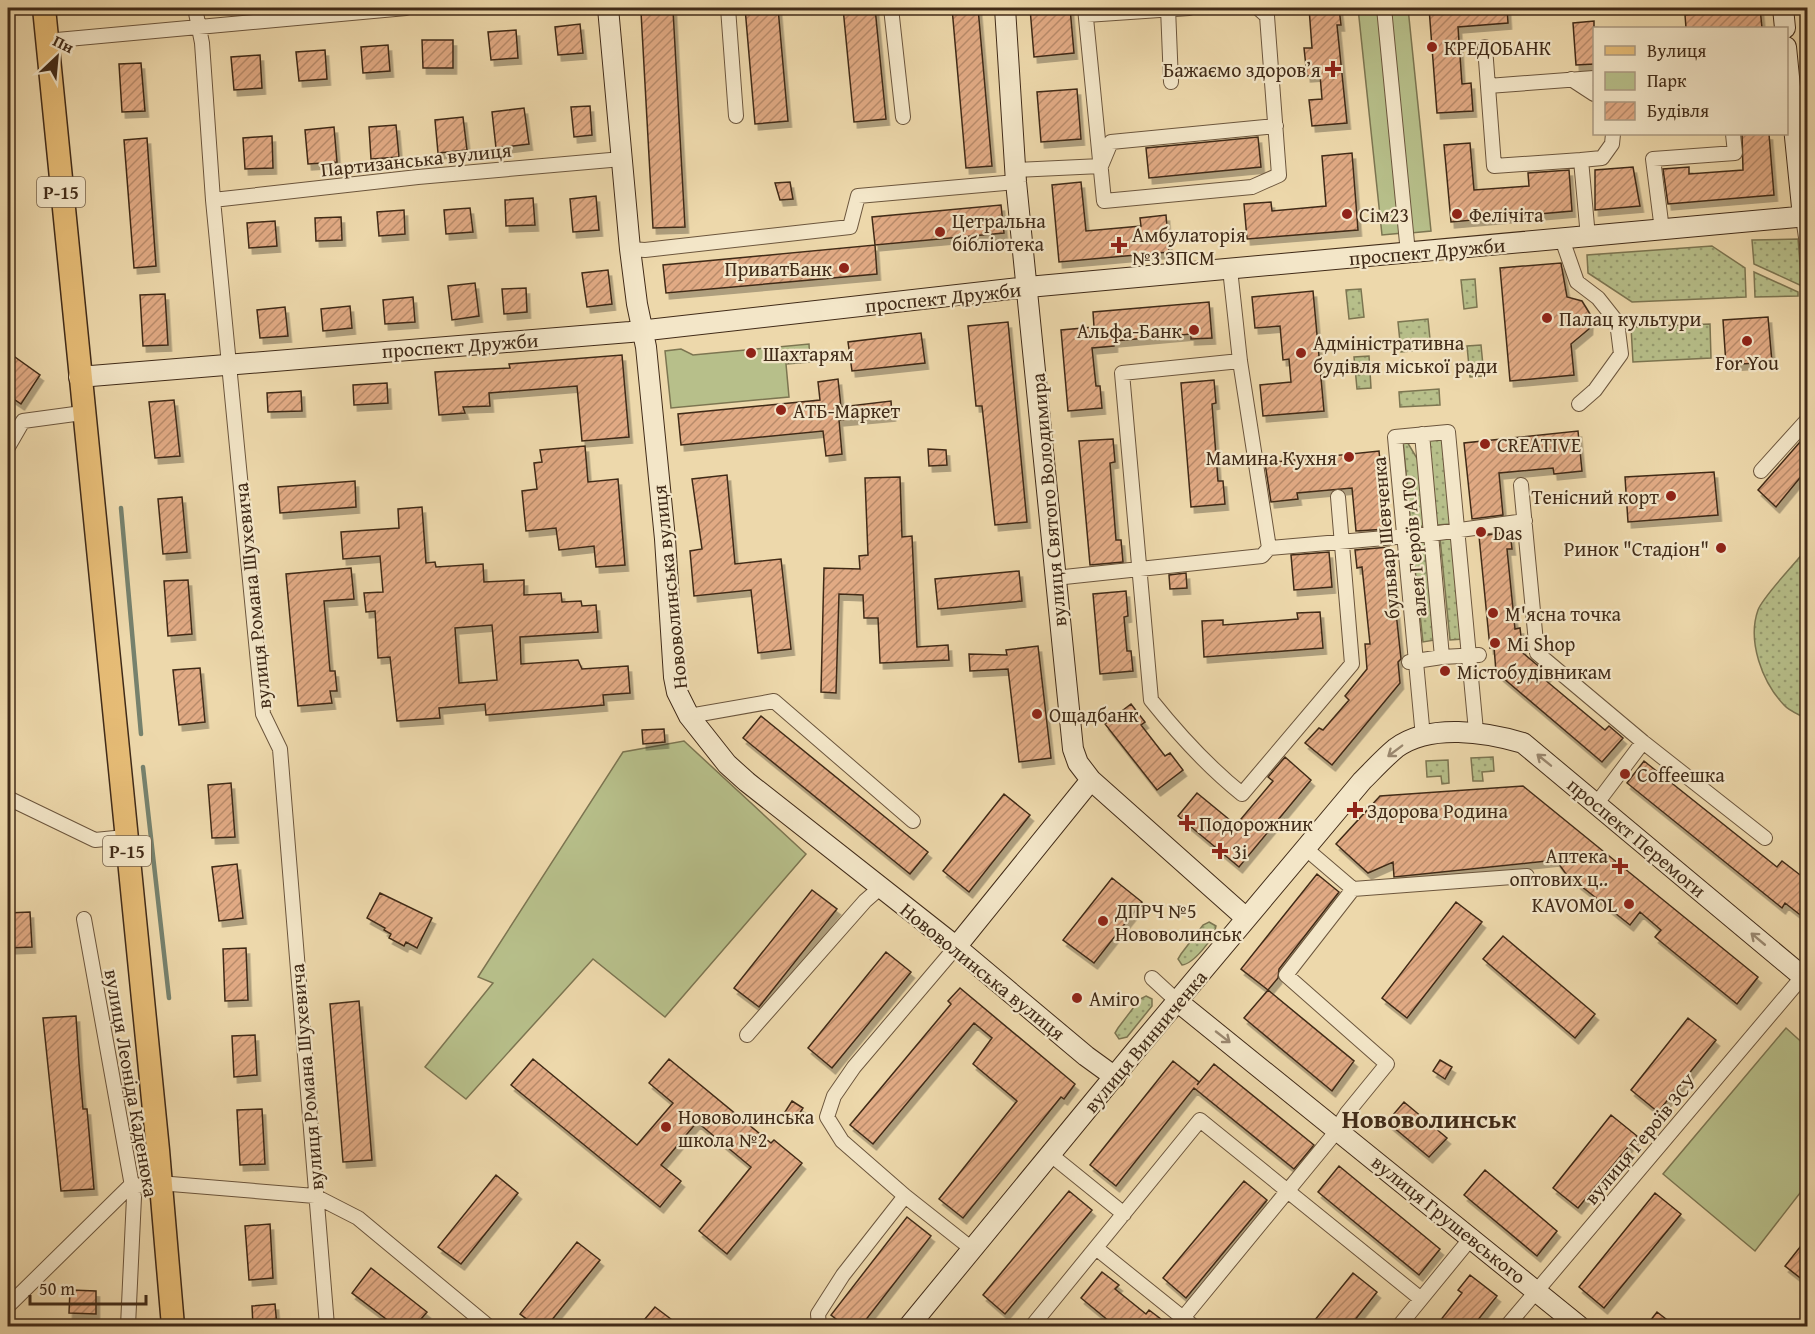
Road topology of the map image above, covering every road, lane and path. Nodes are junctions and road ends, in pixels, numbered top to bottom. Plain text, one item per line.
1 (44, 8) edge
2 (195, 8) edge
3 (406, 8) edge
4 (609, 8) edge
5 (728, 8) edge
6 (891, 8) edge
7 (1005, 8) edge
8 (1168, 8) edge
9 (1189, 8) edge
10 (1258, 8) edge
11 (1384, 8) edge
12 (1783, 8) edge
13 (1085, 11) edge
14 (1785, 27) edge
15 (199, 28) junction
16 (46, 41) junction
17 (1485, 47) dead end
18 (1593, 78) edge
19 (1571, 79) junction
20 (1788, 81) edge
21 (1171, 82) dead end
22 (1488, 86) junction
23 (1593, 93) edge
24 (1789, 99) edge
25 (736, 116) dead end
26 (903, 117) dead end
27 (1276, 126) junction
28 (1613, 135) edge
29 (1733, 135) edge
30 (622, 159) junction
31 (1581, 160) junction
32 (1101, 166) junction
33 (1016, 176) junction
34 (213, 200) junction
35 (1805, 217) edge
36 (1662, 230) junction
37 (1588, 237) junction
38 (1562, 239) junction
39 (630, 249) junction
40 (1808, 251) edge
41 (1408, 253) junction
42 (1230, 269) junction
43 (1028, 287) junction
44 (643, 330) junction
45 (1240, 361) junction
46 (228, 363) junction
47 (79, 376) junction
48 (1579, 404) dead end
49 (82, 413) junction
50 (1808, 419) edge
51 (1422, 434) junction
52 (8, 447) edge
53 (1761, 471) dead end
54 (1521, 485) dead end
55 (1338, 497) dead end
56 (1525, 521) junction
57 (1458, 531) junction
58 (1431, 534) junction
59 (1404, 535) junction
60 (1343, 542) junction
61 (1269, 548) junction
62 (1141, 569) junction
63 (1055, 578) junction
64 (1475, 655) junction
65 (1442, 657) junction
66 (1411, 662) junction
67 (689, 716) junction
68 (1476, 731) junction
69 (1450, 733) joint
70 (1423, 736) junction
71 (1643, 742) junction
72 (1091, 780) junction
73 (8, 798) edge
74 (1597, 803) junction
75 (913, 821) dead end
76 (125, 837) junction
77 (1765, 838) dead end
78 (1305, 848) junction
79 (1527, 876) dead end
80 (881, 887) junction
81 (1353, 889) junction
82 (1246, 918) junction
83 (84, 919) dead end
84 (956, 947) junction
85 (1152, 978) dead end
86 (1805, 979) edge
87 (1177, 1001) junction
88 (747, 1035) dead end
89 (1115, 1077) junction
90 (1337, 1128) junction
91 (1051, 1155) junction
92 (159, 1183) junction
93 (132, 1187) junction
94 (1286, 1190) junction
95 (315, 1196) junction
96 (904, 1196) junction
97 (1124, 1214) junction
98 (1471, 1238) junction
99 (1096, 1248) junction
100 (972, 1249) junction
101 (1537, 1291) junction
102 (1421, 1299) junction
103 (8, 1306) edge
104 (1188, 1322) edge
105 (128, 1326) edge
106 (172, 1326) edge
107 (327, 1326) edge
108 (488, 1326) edge
109 (819, 1326) edge
110 (909, 1326) edge
111 (1032, 1326) edge
112 (1399, 1326) edge
113 (1507, 1326) edge
114 (1579, 1326) edge

1 - 16 main road, Р-15
2 - 15 street, вулиця Романа Шухевича
3 - 15 street
4 - 30 street, Нововолинська вулиця
5 - 25 street
6 - 26 street
7 - 33 street, вулиця Святого Володимира
8 - 9 street
8 - 13 street
8 - 21 street
10 - 27 street
11 - 41 street
12 - 14 street
13 - 32 street
15 - 16 street
15 - 34 street, вулиця Романа Шухевича
16 - 47 main road, Р-15
17 - 22 street
18 - 19 street
19 - 22 street
19 - 23 street
20 - 24 street
22 - 31 street
24 - 35 street
27 - 32 street
27 - 32 street
28 - 31 street
29 - 36 street
30 - 34 street, Партизанська вулиця
30 - 39 street, Нововолинська вулиця
31 - 37 street
32 - 33 street
33 - 39 street
33 - 43 street, вулиця Святого Володимира
34 - 46 street, вулиця Романа Шухевича
35 - 36 street, проспект Дружби
35 - 40 street
36 - 37 street, проспект Дружби
37 - 38 street, проспект Дружби
38 - 41 street, проспект Дружби
38 - 48 street
39 - 44 street, Нововолинська вулиця
41 - 42 street, проспект Дружби
42 - 43 street, проспект Дружби
42 - 45 street
43 - 44 street, проспект Дружби
43 - 63 street, вулиця Святого Володимира
44 - 46 street, проспект Дружби
44 - 67 street, Нововолинська вулиця
45 - 61 street
45 - 62 street
46 - 47 street, проспект Дружби
46 - 95 street, вулиця Романа Шухевича
47 - 49 main road, Р-15
49 - 52 street
49 - 76 main road, Р-15
50 - 53 street
51 - 57 street, бульвар Шевченка
51 - 58 street, алея Героїв АТО
51 - 59 street, бульвар Шевченка
54 - 56 street
55 - 60 street
56 - 57 street
56 - 71 street
57 - 58 street
57 - 64 street, бульвар Шевченка
58 - 59 street
58 - 65 street, алея Героїв АТО
59 - 60 street
59 - 66 street, бульвар Шевченка
60 - 61 street
60 - 62 street
61 - 62 street
62 - 63 street
63 - 72 street, вулиця Святого Володимира
64 - 65 street
64 - 68 street, бульвар Шевченка
65 - 66 street
66 - 70 street, бульвар Шевченка
67 - 75 street
67 - 80 street, Нововолинська вулиця
68 - 69 street, проспект Перемоги
74 -> 68 street, проспект Перемоги
69 - 70 street, вулиця Винниченка
70 -> 78 street, вулиця Винниченка
71 - 74 street
71 - 77 street
72 - 82 street, вулиця Святого Володимира
72 - 84 street
73 - 76 street
86 -> 74 street, проспект Перемоги
76 - 92 main road, Р-15
78 - 81 street
78 - 82 street, вулиця Винниченка
79 - 81 street
80 - 84 street, Нововолинська вулиця
80 - 88 street
81 - 90 street
82 - 87 street, вулиця Винниченка
83 - 93 street, вулиця Леоніда Каденюка
84 - 89 street, Нововолинська вулиця
84 - 96 street
85 - 87 street
86 - 101 street, вулиця Героїв ЗСУ
87 - 89 street, вулиця Винниченка
87 -> 90 street, вулиця Грушевського
89 - 91 street, вулиця Винниченка
90 - 94 street
90 - 98 street, вулиця Грушевського
91 - 97 street
91 - 100 street, вулиця Винниченка
92 - 93 street
92 - 95 street
92 - 106 main road, Р-15
93 - 103 street
93 - 105 street, вулиця Леоніда Каденюка
94 - 97 street
94 - 102 street
94 - 104 street
95 - 107 street, вулиця Романа Шухевича
95 - 108 street
96 - 100 street
96 - 109 street
97 - 99 street
98 - 101 street, вулиця Грушевського
98 - 102 street
99 - 104 street
99 - 111 street
100 - 110 street, вулиця Винниченка
101 - 113 street, вулиця Героїв ЗСУ
101 - 114 street, вулиця Грушевського
102 - 112 street

